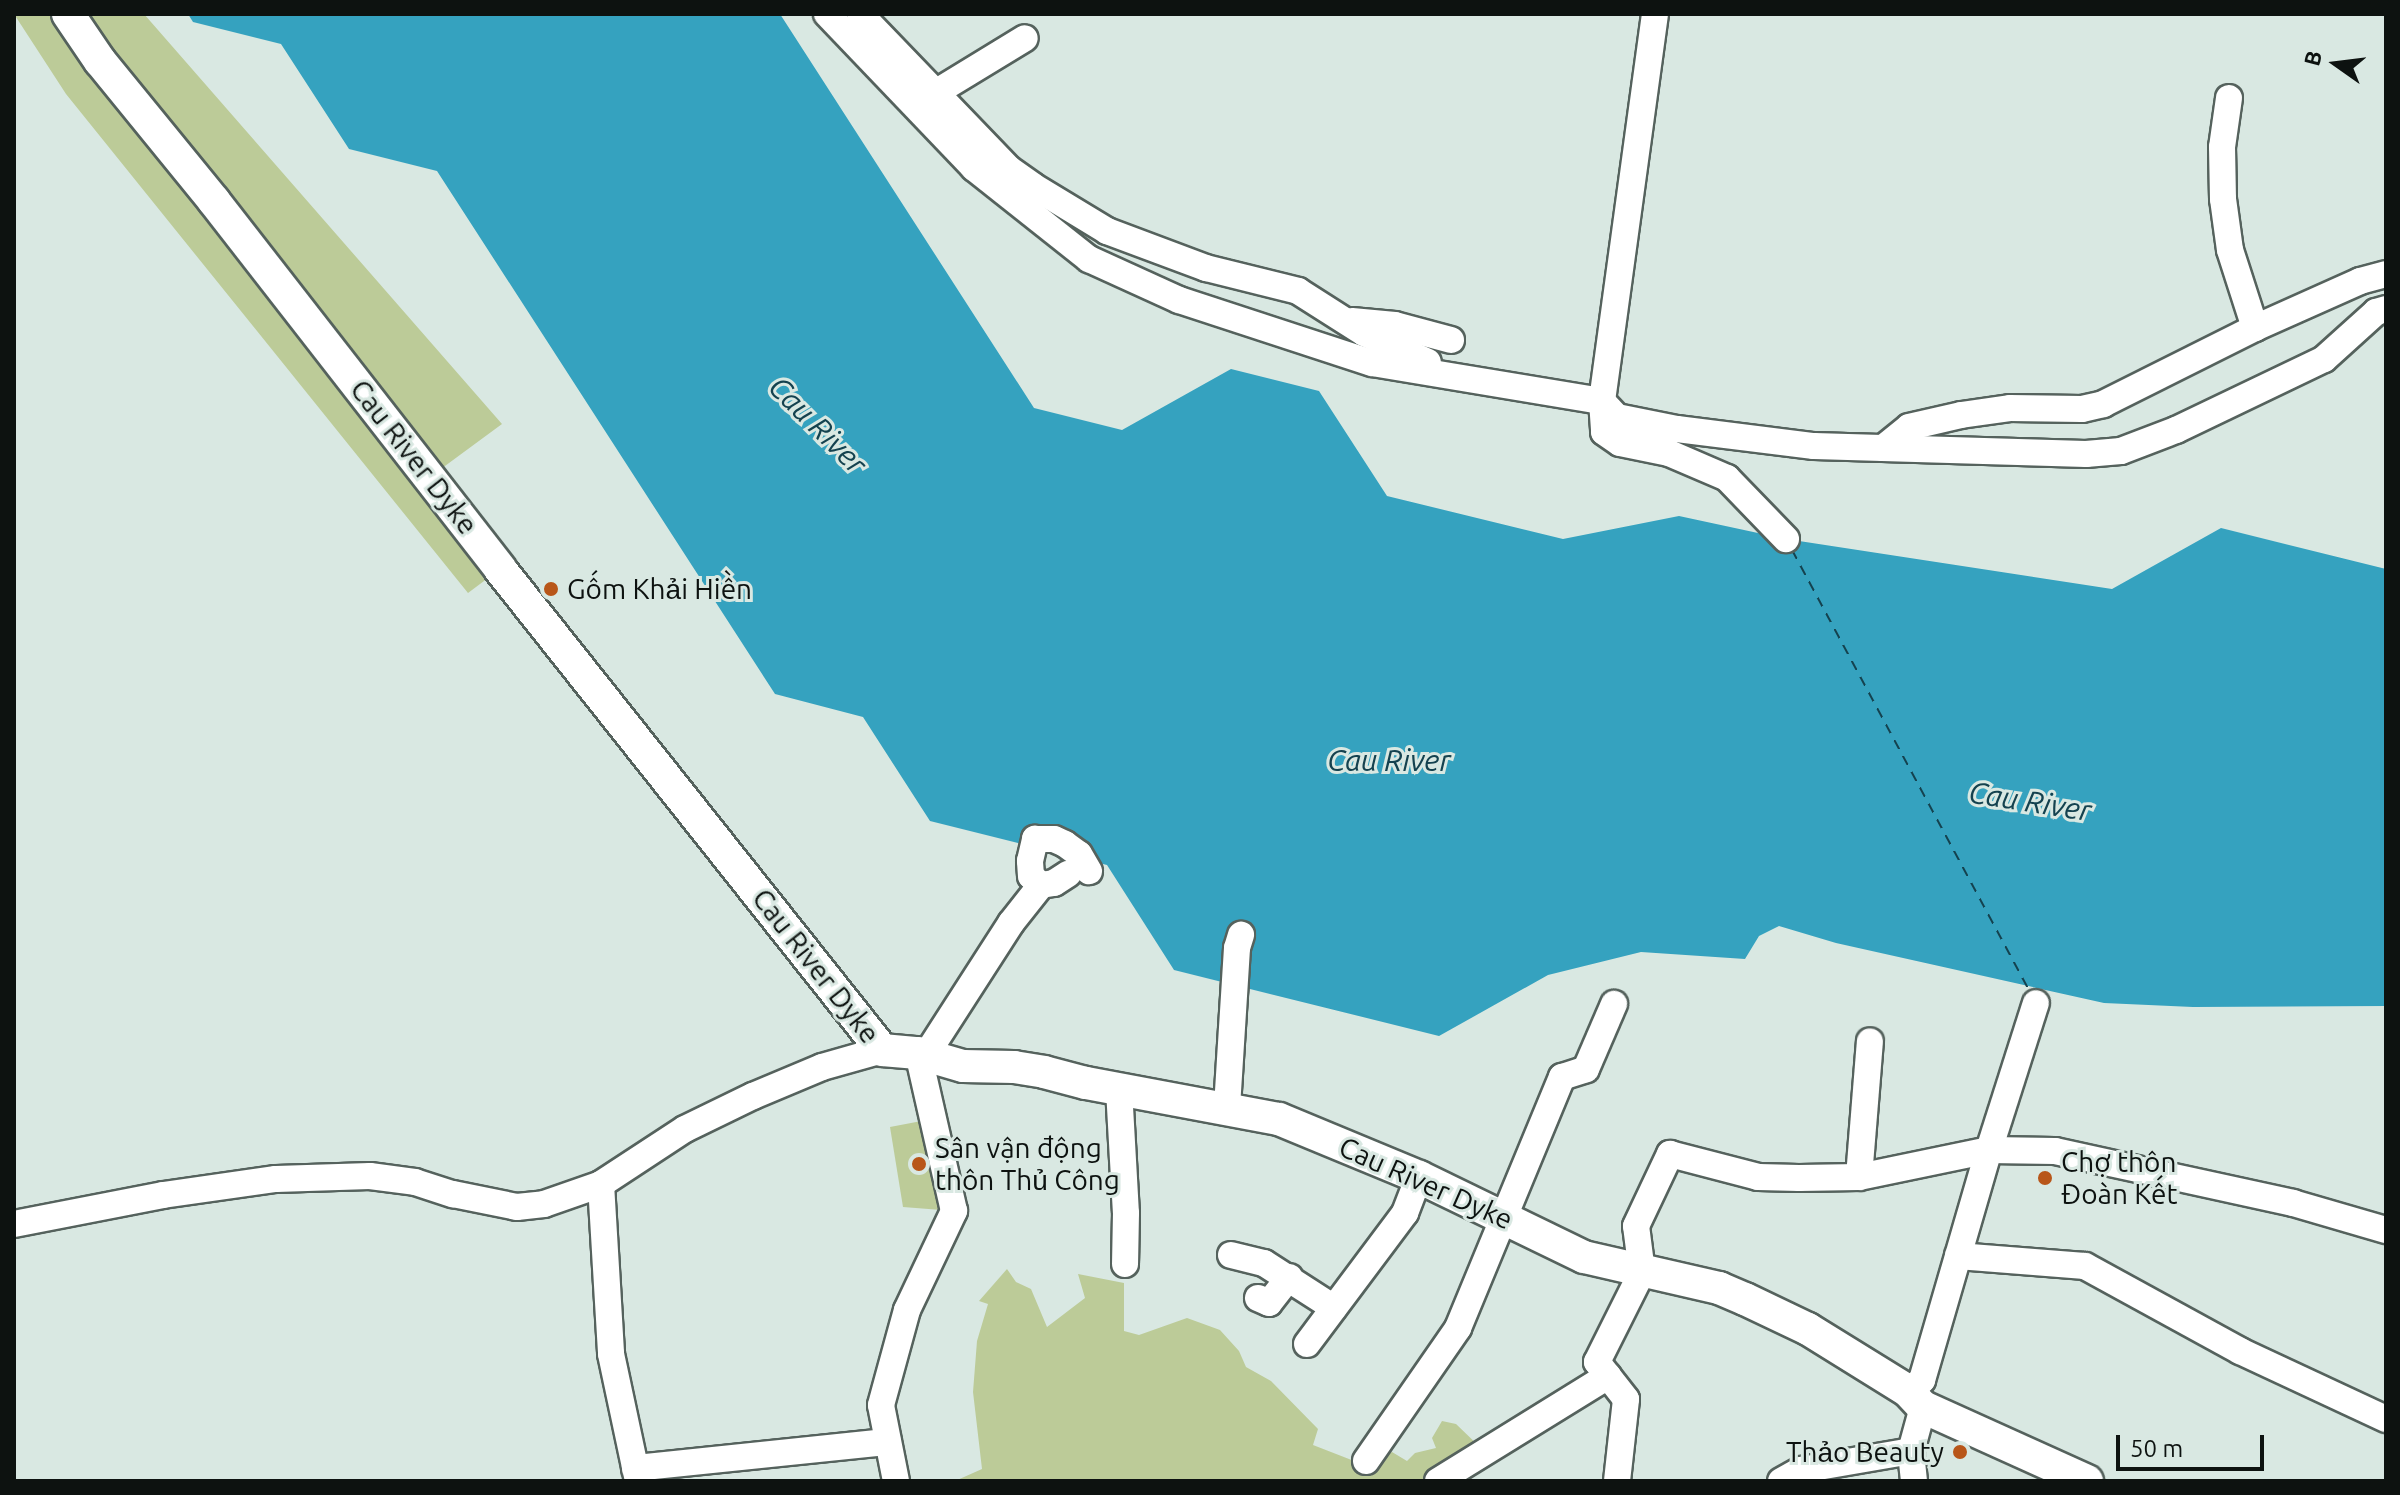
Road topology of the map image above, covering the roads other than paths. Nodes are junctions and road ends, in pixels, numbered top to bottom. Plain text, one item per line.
1 (68, 14) edge
2 (827, 14) edge
3 (860, 14) edge
4 (1655, 14) edge
5 (1025, 38) dead end
6 (935, 93) junction
7 (2229, 98) dead end
8 (1024, 194) junction
9 (2386, 274) edge
10 (2386, 309) edge
11 (1349, 321) junction
12 (2255, 328) junction
13 (1451, 340) dead end
14 (1457, 375) junction
15 (1602, 401) junction
16 (1883, 448) junction
17 (1786, 539) dead end
18 (1041, 885) junction
19 (1241, 935) dead end
20 (2036, 1003) dead end
21 (1614, 1004) dead end
22 (1870, 1041) dead end
23 (882, 1050) junction
24 (922, 1054) junction
25 (1119, 1089) junction
26 (1227, 1107) junction
27 (1989, 1150) junction
28 (1419, 1177) junction
29 (1859, 1177) junction
30 (601, 1184) junction
31 (1502, 1216) junction
32 (14, 1224) edge
33 (2386, 1230) edge
34 (1231, 1255) dead end
35 (1958, 1256) junction
36 (1125, 1264) dead end
37 (1642, 1272) junction
38 (1289, 1277) junction
39 (1258, 1298) dead end
40 (1334, 1308) junction
41 (1307, 1344) dead end
42 (1608, 1376) junction
43 (1915, 1399) junction
44 (2386, 1419) edge
45 (888, 1442) junction
46 (1911, 1451) junction
47 (1366, 1461) dead end
48 (637, 1474) edge
49 (896, 1481) edge
50 (1438, 1481) edge
51 (1617, 1481) edge
52 (1781, 1481) edge
53 (1914, 1481) edge
54 (2087, 1481) edge

1 - 23 main road, Cau River Dyke
2 - 8 street
3 - 6 street
4 - 15 street
5 - 6 street
6 - 8 street
7 - 12 street
8 - 11 street
8 - 14 street
9 - 12 street
10 - 16 street
11 - 13 street
11 - 14 street
12 - 16 street
14 - 15 street
15 - 16 street
15 - 17 street
18 - 18 street
18 - 24 street
19 - 26 street
20 - 27 street
21 - 31 street
22 - 29 street
23 - 24 main road, Cau River Dyke
23 - 30 street
24 - 25 main road, Cau River Dyke
24 - 45 street
25 - 26 main road, Cau River Dyke
25 - 36 street
26 - 28 main road, Cau River Dyke
27 - 29 street
27 - 33 street
27 - 35 street
28 - 31 main road, Cau River Dyke
28 - 40 street
29 - 37 street
30 - 32 street
30 - 48 street
31 - 37 main road, Cau River Dyke
31 - 47 street
34 - 38 street
35 - 43 street
35 - 44 street
37 - 42 street
37 - 43 main road, Cau River Dyke
38 - 39 street
38 - 40 street
40 - 41 street
42 - 50 street
42 - 51 street
43 - 46 street
43 - 54 main road, Cau River Dyke
45 - 48 street
45 - 49 street
46 - 52 street
46 - 53 street

